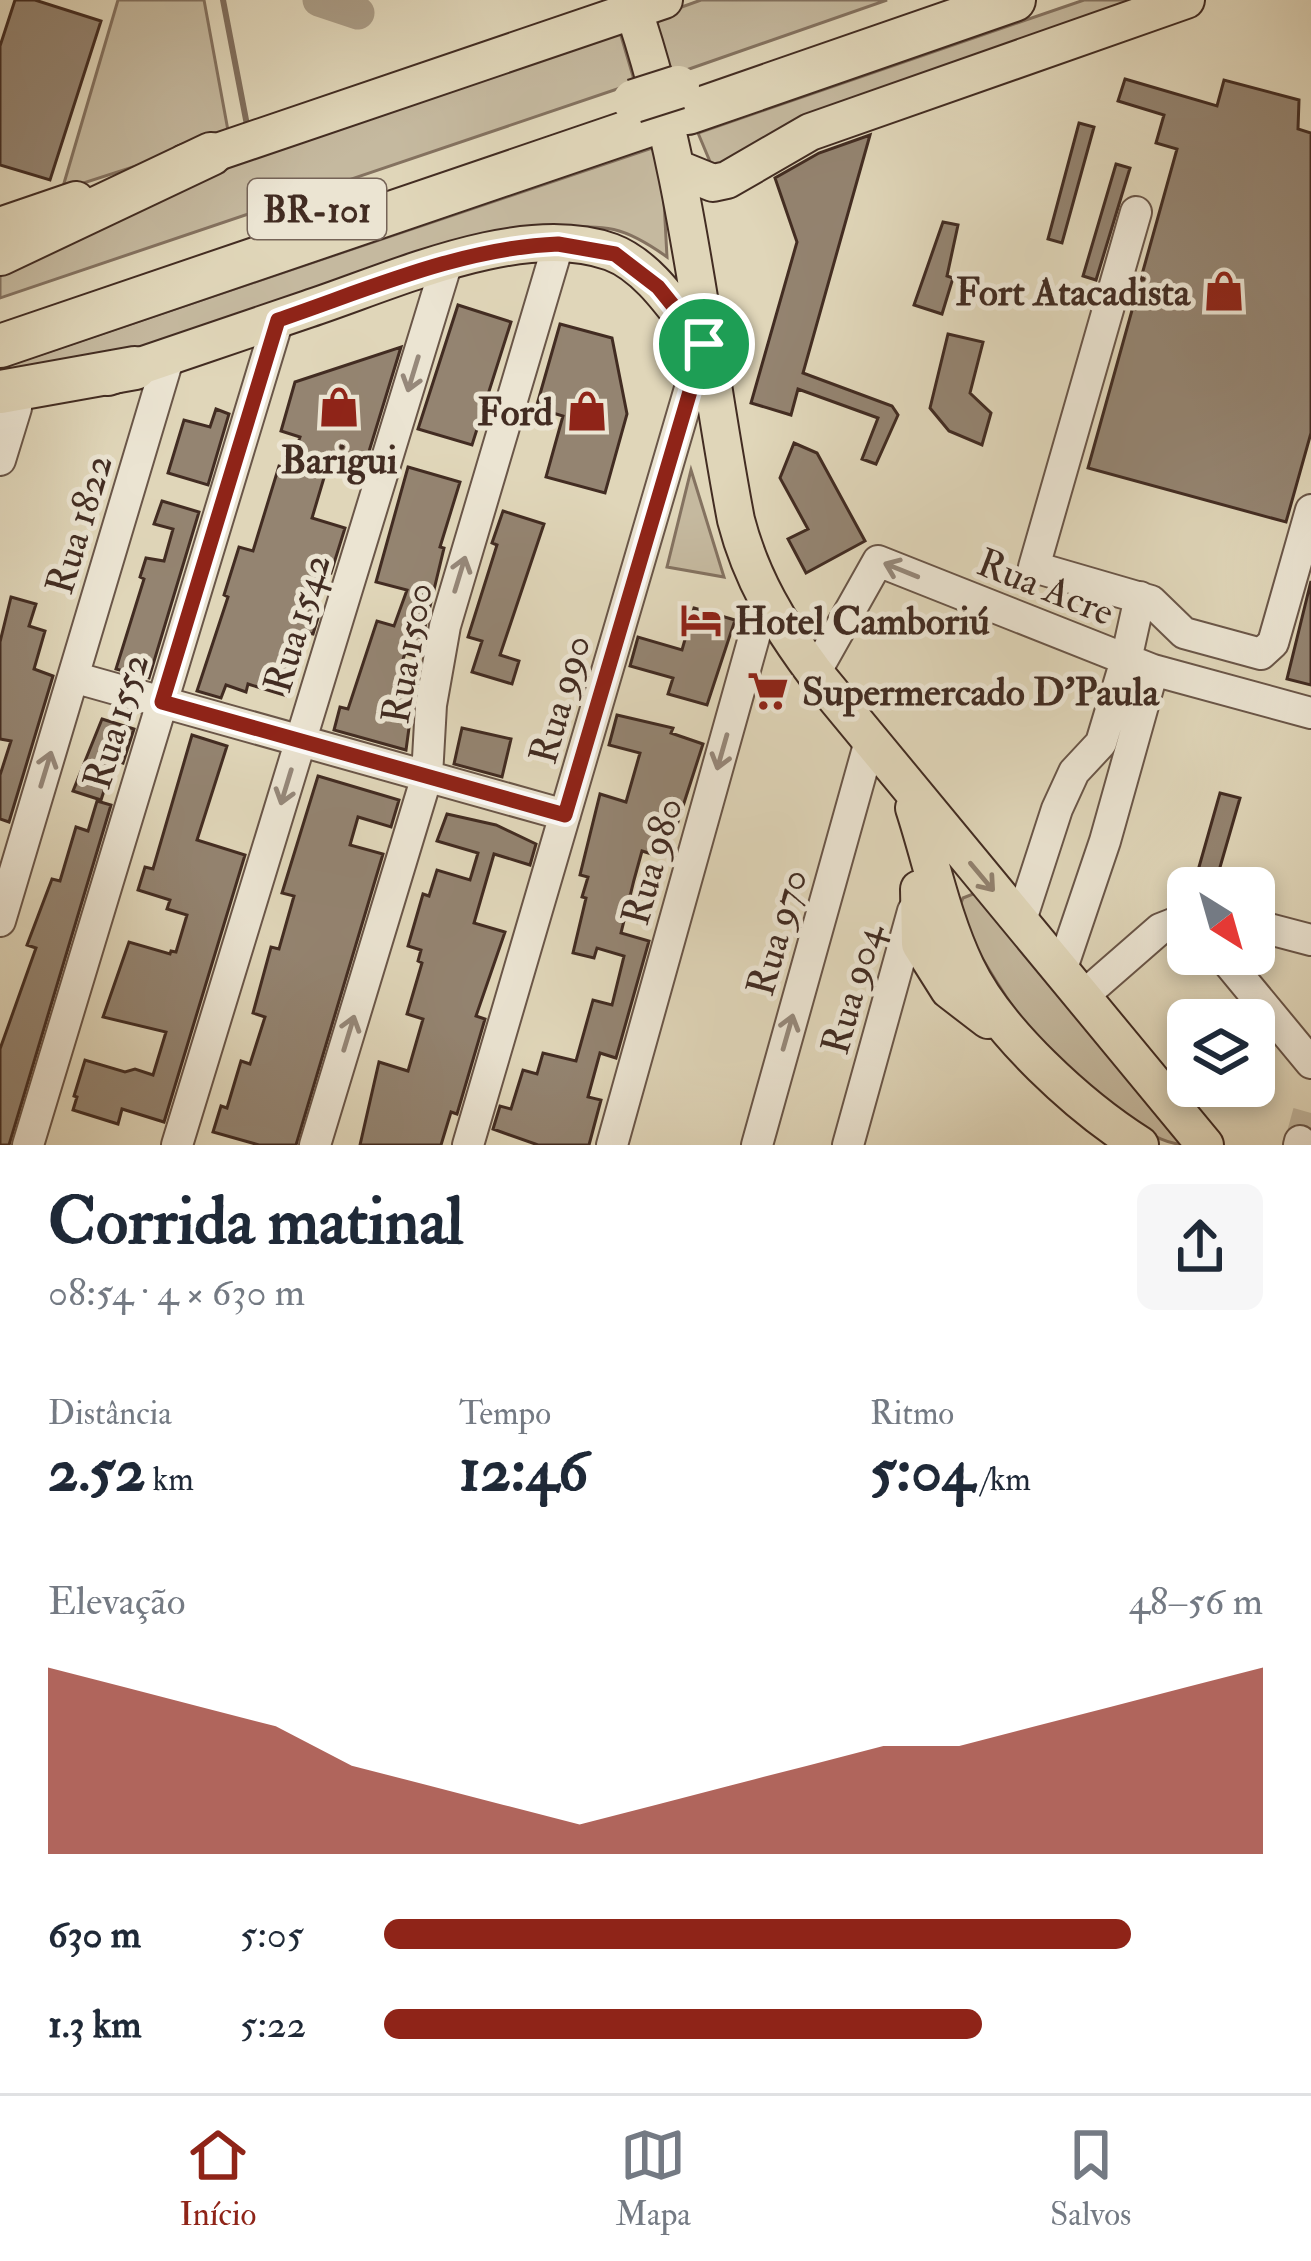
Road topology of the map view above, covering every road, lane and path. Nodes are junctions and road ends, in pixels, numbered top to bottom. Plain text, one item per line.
1 (579, 0) edge
2 (932, 0) edge
3 (1014, 0) edge
4 (1186, 0) edge
5 (642, 4) edge
6 (555, 38) junction
7 (662, 107) junction
8 (211, 154) junction
9 (676, 168) junction
10 (1136, 212) dead end
11 (0, 226) edge
12 (558, 244) junction
13 (0, 254) edge
14 (447, 262) junction
15 (0, 318) edge
16 (278, 320) junction
17 (704, 344) junction
18 (0, 346) edge
19 (152, 362) junction
20 (5, 405) edge
21 (0, 460) edge
22 (1311, 510) edge
23 (1141, 597) junction
24 (765, 598) junction
25 (1140, 665) junction
26 (815, 673) junction
27 (74, 676) junction
28 (162, 702) junction
29 (1311, 713) edge
30 (870, 740) junction
31 (301, 741) junction
32 (1101, 743) junction
33 (1126, 768) junction
34 (427, 776) junction
35 (908, 787) junction
36 (565, 815) junction
37 (924, 871) junction
38 (0, 921) edge
39 (1020, 923) junction
40 (1167, 926) edge
41 (1275, 931) edge
42 (1311, 940) edge
43 (1238, 975) edge
44 (1071, 984) junction
45 (1311, 1063) edge
46 (28, 1145) edge
47 (177, 1145) edge
48 (314, 1145) edge
49 (468, 1145) edge
50 (612, 1145) edge
51 (757, 1145) edge
52 (848, 1145) edge
53 (1140, 1145) edge
54 (1205, 1145) edge

1 - 6 main road
2 - 7 highway, BR-101
3 - 7 highway, BR-101
4 - 9 main road
5 - 6 main road
5 - 7 main road
6 - 8 main road
7 - 9 main road
7 - 15 highway, BR-101
7 - 18 highway, BR-101
8 - 11 main road
8 - 13 highway
9 - 17 main road
10 - 23 street
12 - 14 main road
12 - 17 main road
34 -> 12 street, Rua 1500
14 - 16 main road
14 -> 31 street, Rua 1542
16 - 19 main road
16 - 28 street, Rua 1552
17 - 24 main road
17 - 36 street, Rua 990
19 - 20 highway
19 - 27 street, Rua 1822
20 - 21 street
22 - 23 street
23 - 25 street
24 - 26 main road
24 -> 50 street, Rua 980
25 -> 26 street, Rua Acre
25 - 29 street, Rua Acre
25 - 32 street
25 - 33 street
26 - 30 main road
27 - 28 street
38 -> 27 street, Rua 1822
28 - 31 street
28 - 46 street, Rua 1552
30 - 35 main road
51 -> 30 street, Rua 970
31 - 34 street
31 -> 47 street, Rua 1542
32 - 33 street
32 - 39 street
33 - 44 street
34 - 36 street
48 -> 34 street, Rua 1500
35 - 37 main road
35 -> 39 main road
36 - 49 street, Rua 990
37 - 52 street, Rua 904
37 - 53 main road
39 - 44 main road
40 - 44 street
41 - 42 street
43 - 45 street
44 - 54 main road

